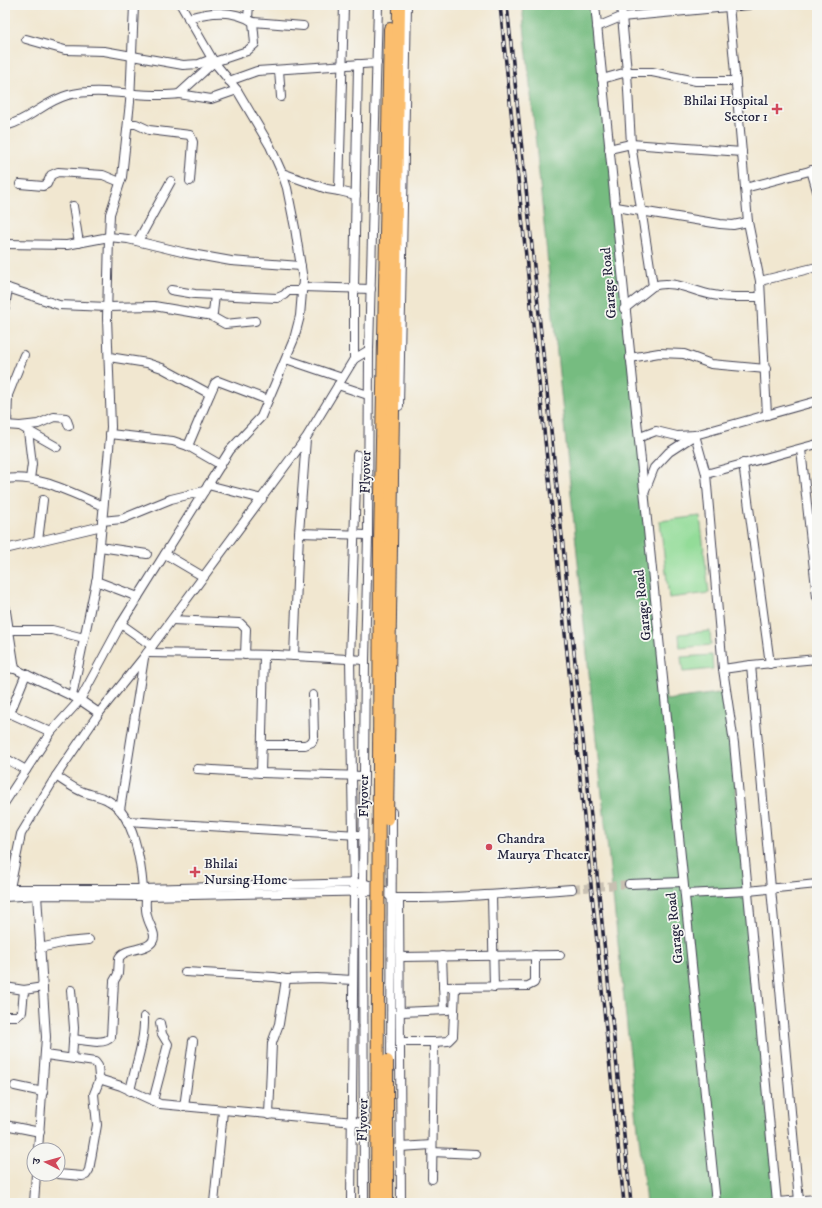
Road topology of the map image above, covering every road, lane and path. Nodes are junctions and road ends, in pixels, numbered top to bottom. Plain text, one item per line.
1 (134, 5) edge
2 (181, 5) edge
3 (249, 5) edge
4 (344, 5) edge
5 (378, 5) edge
6 (390, 5) edge
7 (399, 5) edge
8 (406, 5) edge
9 (595, 5) edge
10 (621, 5) edge
11 (749, 5) edge
12 (730, 6) edge
13 (621, 17) junction
14 (188, 18) junction
15 (251, 20) junction
16 (303, 26) dead end
17 (597, 27) junction
18 (26, 39) dead end
19 (132, 55) junction
20 (213, 61) junction
21 (377, 63) junction
22 (358, 64) junction
23 (343, 65) junction
24 (279, 70) junction
25 (627, 72) junction
26 (602, 79) junction
27 (229, 80) junction
28 (736, 82) junction
29 (237, 90) junction
30 (179, 94) junction
31 (130, 95) junction
32 (281, 97) dead end
33 (128, 124) junction
34 (5, 126) edge
35 (631, 144) junction
36 (609, 149) junction
37 (742, 152) junction
38 (814, 170) edge
39 (282, 173) junction
40 (171, 181) dead end
41 (190, 181) dead end
42 (120, 182) junction
43 (20, 184) dead end
44 (745, 188) junction
45 (339, 191) junction
46 (817, 191) edge
47 (356, 195) junction
48 (73, 206) dead end
49 (616, 207) junction
50 (642, 212) junction
51 (748, 222) junction
52 (109, 237) junction
53 (138, 241) junction
54 (79, 243) junction
55 (5, 244) edge
56 (301, 266) junction
57 (817, 267) edge
58 (760, 281) junction
59 (653, 286) junction
60 (7, 287) edge
61 (302, 289) junction
62 (371, 289) junction
63 (171, 290) dead end
64 (354, 290) junction
65 (215, 295) junction
66 (760, 297) junction
67 (5, 307) edge
68 (108, 307) junction
69 (624, 310) junction
70 (209, 315) junction
71 (255, 321) dead end
72 (369, 350) junction
73 (24, 355) dead end
74 (109, 357) junction
75 (630, 358) junction
76 (286, 359) junction
77 (354, 359) junction
78 (766, 369) junction
79 (340, 381) junction
80 (210, 394) junction
81 (365, 394) dead end
82 (391, 395) junction
83 (268, 400) junction
84 (6, 401) edge
85 (817, 401) edge
86 (767, 415) junction
87 (6, 425) edge
88 (20, 426) junction
89 (69, 426) dead end
90 (28, 431) junction
91 (110, 434) junction
92 (695, 435) junction
93 (640, 437) junction
94 (306, 438) junction
95 (817, 444) edge
96 (188, 446) junction
97 (57, 447) dead end
98 (801, 449) junction
99 (357, 455) dead end
100 (743, 463) junction
101 (221, 465) junction
102 (706, 474) junction
103 (5, 479) edge
104 (30, 479) junction
105 (206, 488) junction
106 (644, 494) junction
107 (262, 499) junction
108 (43, 500) dead end
109 (104, 506) junction
110 (102, 523) junction
111 (299, 533) junction
112 (355, 534) junction
113 (368, 535) junction
114 (38, 541) junction
115 (385, 545) junction
116 (100, 547) junction
117 (5, 549) edge
118 (147, 554) dead end
119 (165, 554) junction
120 (204, 577) junction
121 (96, 581) junction
122 (817, 596) edge
123 (138, 597) junction
124 (5, 604) edge
125 (172, 620) junction
126 (121, 624) junction
127 (8, 630) junction
128 (84, 638) junction
129 (148, 652) junction
130 (245, 655) junction
131 (264, 655) junction
132 (294, 656) junction
133 (350, 659) junction
134 (817, 659) edge
135 (365, 660) junction
136 (770, 664) junction
137 (751, 665) junction
138 (5, 668) edge
139 (15, 669) junction
140 (723, 669) junction
141 (26, 674) junction
142 (313, 695) dead end
143 (76, 698) junction
144 (8, 712) edge
145 (99, 713) junction
146 (51, 732) junction
147 (262, 746) junction
148 (5, 758) edge
149 (197, 769) dead end
150 (26, 770) junction
151 (261, 773) junction
152 (56, 776) junction
153 (352, 776) junction
154 (364, 776) junction
155 (5, 800) edge
156 (120, 810) junction
157 (127, 821) junction
158 (353, 835) junction
159 (363, 835) junction
160 (684, 882) junction
161 (629, 884) tunnel mouth
162 (817, 884) edge
163 (359, 888) junction
164 (771, 888) junction
165 (572, 889) tunnel mouth
166 (748, 891) junction
167 (8, 892) edge
168 (144, 892) junction
169 (685, 894) junction
170 (37, 895) junction
171 (492, 895) junction
172 (396, 898) junction
173 (89, 940) dead end
174 (40, 948) junction
175 (535, 955) junction
176 (560, 955) dead end
177 (442, 956) junction
178 (493, 956) junction
179 (400, 957) junction
180 (185, 972) dead end
181 (286, 979) junction
182 (353, 980) junction
183 (5, 987) edge
184 (43, 987) junction
185 (443, 987) junction
186 (494, 987) junction
187 (455, 988) junction
188 (24, 990) junction
189 (71, 990) dead end
190 (444, 1010) junction
191 (454, 1010) junction
192 (401, 1012) junction
193 (5, 1016) edge
194 (144, 1018) dead end
195 (160, 1023) dead end
196 (73, 1039) junction
197 (193, 1041) dead end
198 (401, 1042) junction
199 (434, 1042) junction
200 (46, 1055) junction
201 (72, 1058) junction
202 (100, 1079) junction
203 (15, 1086) dead end
204 (130, 1091) junction
205 (43, 1092) junction
206 (153, 1101) junction
207 (184, 1107) junction
208 (223, 1111) junction
209 (269, 1115) junction
210 (352, 1122) junction
211 (365, 1123) junction
212 (5, 1124) edge
213 (40, 1132) junction
214 (39, 1142) edge
215 (400, 1147) junction
216 (432, 1149) junction
217 (476, 1154) dead end
218 (66, 1175) edge
219 (432, 1179) dead end
220 (35, 1182) edge
221 (817, 1199) edge
222 (799, 1201) junction
223 (34, 1203) edge
224 (214, 1203) edge
225 (351, 1203) edge
226 (364, 1203) edge
227 (377, 1203) edge
228 (387, 1203) edge
229 (392, 1203) edge
230 (401, 1203) edge
231 (716, 1203) edge
232 (777, 1203) edge

1 - 19 street
2 - 14 street
3 - 15 street
4 - 23 street
5 - 21 street
6 - 82 highway
7 - 82 highway
8 - 82 street
9 - 17 street, Garage Road
10 - 13 street
11 - 12 street
12 - 13 street
12 - 28 street
13 - 17 street
13 - 25 street
14 - 15 street
14 - 20 street
15 - 16 street
15 - 20 street
17 - 26 street, Garage Road
18 - 19 street
19 - 20 street
19 - 31 street
20 - 27 street
20 - 30 street
21 - 22 street
21 - 62 street
22 - 23 street
22 - 47 street
23 - 24 street
23 - 45 street
24 - 27 street
24 - 32 street
25 - 26 street
25 - 28 street
25 - 35 street
26 - 36 street, Garage Road
27 - 29 street
28 - 37 street
29 - 30 street
29 - 39 street
30 - 31 street
31 - 33 street
31 - 34 street
33 - 41 street
33 - 42 street
35 - 36 street
35 - 37 street
35 - 50 street
36 - 49 street, Garage Road
37 - 44 street
38 - 44 street
38 - 46 street
39 - 45 street
39 - 56 street
40 - 53 street
42 - 43 street
42 - 52 street
44 - 51 street
45 - 47 street
47 - 64 street
48 - 54 street
49 - 50 street
49 - 69 street, Garage Road
50 - 51 street
50 - 59 street
51 - 58 street
52 - 53 street
52 - 54 street
52 - 68 street
53 - 56 street
54 - 55 street
56 - 61 street
57 - 58 street
58 - 66 street
59 - 66 street
59 - 69 street
60 - 67 street
60 - 68 street
61 - 64 street
61 - 65 street
61 - 76 street
62 - 64 street
62 - 72 street
63 - 65 street
64 - 77 street
65 - 70 street
66 - 78 street
68 - 70 street
68 - 74 street
69 - 75 street, Garage Road
70 - 71 street
72 - 77 street
72 - 113 street
73 - 84 street
74 - 80 street
74 - 91 street
75 - 78 street
75 - 93 street, Garage Road
76 - 79 street
76 - 83 street
77 - 79 street
78 - 86 street
79 - 81 street
79 - 94 street
80 - 83 street
80 - 96 street
82 - 115 highway, Flyover
82 - 172 street
83 - 101 street
84 - 87 street
85 - 86 street
86 - 92 street
87 - 88 street
88 - 89 street
88 - 90 street
90 - 97 street
90 - 104 street
91 - 96 street
91 - 109 street
92 - 93 street
92 - 102 street
92 - 106 street
93 - 106 street, Garage Road
94 - 107 street
94 - 111 street
95 - 98 street
96 - 101 street
98 - 100 street
98 - 122 street
99 - 112 street
100 - 102 street
100 - 136 street
101 - 105 street
102 - 140 street
103 - 104 street
104 - 109 street
105 - 107 street
105 - 110 street
105 - 119 street
106 - 160 street, Garage Road
107 - 120 street
108 - 114 street
109 - 110 street
110 - 114 street
110 - 116 street
111 - 112 street
111 - 132 street
112 - 113 street
112 - 133 street
113 - 135 street
114 - 117 street
115 - 227 highway, Flyover, bridge
115 - 228 highway, Flyover, bridge
116 - 118 street
116 - 121 street
119 - 120 street
119 - 123 street
120 - 125 street
121 - 123 street
121 - 128 street
123 - 126 street
124 - 127 street
125 - 129 street
125 - 130 street
126 - 129 street
126 - 143 street
127 - 128 street
127 - 139 street
128 - 143 street
129 - 130 street
129 - 145 street
129 - 156 street
130 - 131 street
131 - 132 street
131 - 147 street
132 - 133 street
133 - 135 street
133 - 153 street
134 - 136 street
135 - 154 street
136 - 137 street
137 - 140 street
137 - 164 street
138 - 139 street
139 - 141 street
140 - 166 street
141 - 143 street
141 - 144 street
142 - 147 street
143 - 145 street
143 - 146 street
144 - 146 street
145 - 152 street
146 - 150 street
147 - 151 street
148 - 150 street
149 - 151 street
150 - 155 street
151 - 153 street
152 - 156 street
152 - 167 street
153 - 154 street
153 - 158 street
154 - 159 street
156 - 157 street
157 - 158 street
157 - 168 street
158 - 159 street
158 - 163 street
159 - 163 street
160 - 161 street
160 - 169 street, Garage Road
162 - 164 street
163 - 168 street
163 - 172 street
163 - 182 street
163 - 211 street
164 - 166 street
164 - 222 street
165 - 171 street
166 - 169 street
166 - 232 street
167 - 168 street
167 - 170 street
168 - 170 street
168 - 196 street
169 - 231 street, Garage Road
170 - 174 street
171 - 172 street
171 - 178 street
172 - 179 street
172 - 229 street
173 - 174 street
174 - 184 street
175 - 176 street
175 - 178 street
175 - 186 street
177 - 178 street
177 - 179 street
177 - 185 street
178 - 186 street
179 - 192 street
180 - 181 street
181 - 182 street
181 - 209 street
182 - 210 street
183 - 188 street
184 - 188 street
184 - 200 street
185 - 187 street
185 - 190 street
186 - 187 street
187 - 191 street
188 - 193 street
189 - 196 street
190 - 191 street
190 - 192 street
191 - 199 street
192 - 198 street
194 - 204 street
195 - 206 street
196 - 201 street
197 - 207 street
198 - 199 street
198 - 215 street
199 - 216 street
200 - 201 street
200 - 205 street
201 - 202 street
202 - 204 street
202 - 218 street
203 - 205 street
204 - 206 street
205 - 213 street
206 - 207 street
207 - 208 street
208 - 209 street
208 - 224 street
209 - 210 street
210 - 211 street
210 - 225 street
211 - 226 street
212 - 213 street
213 - 214 street
215 - 216 street
215 - 230 street
216 - 217 street
216 - 219 street
220 - 223 street
221 - 222 street
222 - 232 street

